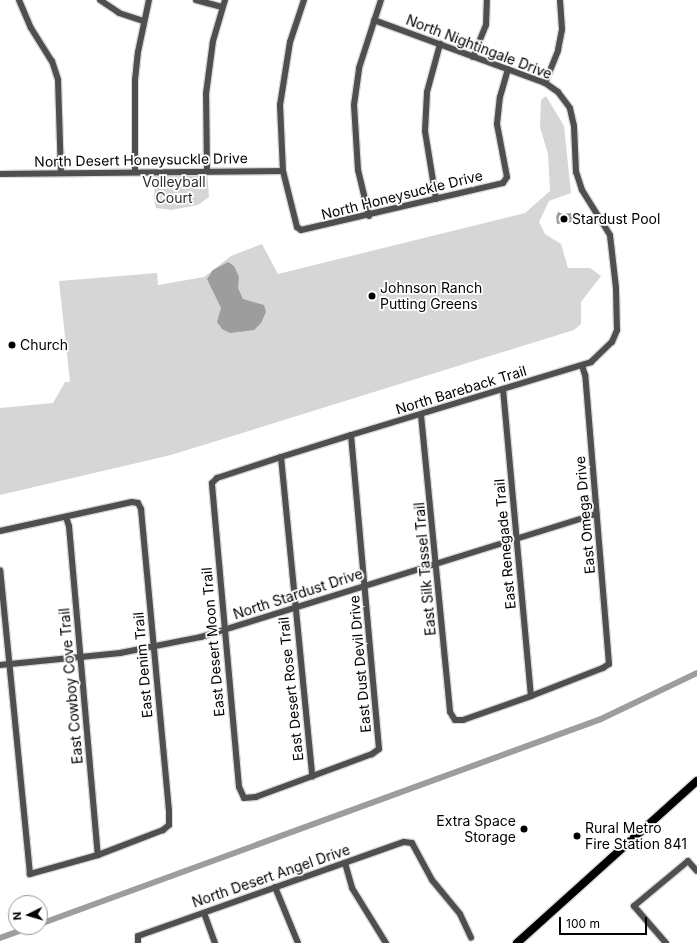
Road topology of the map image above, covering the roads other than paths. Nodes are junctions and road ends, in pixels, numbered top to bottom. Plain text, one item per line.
1 (19, 0) edge
2 (100, 0) edge
3 (149, 0) edge
4 (196, 0) edge
5 (225, 0) edge
6 (304, 0) edge
7 (381, 0) edge
8 (487, 0) edge
9 (560, 0) edge
10 (222, 7) junction
11 (374, 20) junction
12 (144, 21) junction
13 (440, 44) junction
14 (473, 57) junction
15 (508, 69) junction
16 (545, 83) junction
17 (207, 171) junction
18 (283, 171) junction
19 (134, 172) junction
20 (61, 173) junction
21 (0, 174) edge
22 (436, 199) junction
23 (369, 216) junction
24 (610, 240) joint
25 (582, 366) junction
26 (503, 389) junction
27 (421, 415) junction
28 (351, 435) junction
29 (281, 457) junction
30 (212, 483) joint
31 (596, 514) junction
32 (66, 517) junction
33 (0, 531) edge
34 (517, 539) junction
35 (436, 562) junction
36 (0, 570) edge
37 (365, 584) junction
38 (295, 608) junction
39 (224, 631) junction
40 (154, 647) junction
41 (81, 658) junction
42 (8, 664) junction
43 (0, 665) edge
44 (531, 696) junction
45 (312, 776) junction
46 (697, 781) edge
47 (98, 855) junction
48 (345, 863) junction
49 (697, 871) edge
50 (275, 887) junction
51 (204, 912) junction
52 (471, 938) dead end
53 (138, 943) edge
54 (215, 943) edge
55 (298, 943) edge
56 (386, 943) edge
57 (516, 943) edge
58 (666, 943) edge

1 - 20 street
2 - 12 street
3 - 12 street
4 - 10 street
5 - 10 street
6 - 18 street
7 - 11 street
8 - 14 street
9 - 16 street
10 - 17 street
11 - 13 street, North Nightingale Drive
11 - 23 street
12 - 19 street
13 - 14 street, North Nightingale Drive
13 - 22 street
14 - 15 street, North Nightingale Drive
15 - 16 street, North Nightingale Drive
15 - 22 street, North Honeysuckle Drive
16 - 24 street, North Nightingale Drive
17 - 18 street, North Desert Honeysuckle Drive
17 - 19 street, North Desert Honeysuckle Drive
18 - 23 street, North Honeysuckle Drive
19 - 20 street, North Desert Honeysuckle Drive
20 - 21 street, North Desert Honeysuckle Drive
22 - 23 street, North Honeysuckle Drive
24 - 25 street, North Bareback Trail
25 - 26 street, North Bareback Trail
25 - 31 street, East Omega Drive
26 - 27 street, North Bareback Trail
26 - 34 street, East Renegade Trail
27 - 28 street, North Bareback Trail
27 - 35 street, East Silk Tassel Trail
28 - 29 street, North Bareback Trail
28 - 37 street, East Dust Devil Drive
29 - 30 street, North Bareback Trail
29 - 38 street, East Desert Rose Trail
30 - 39 street, East Desert Moon Trail
31 - 34 street, North Stardust Drive
31 - 44 street, East Omega Drive
32 - 33 street
32 - 40 street, East Denim Trail
32 - 41 street, East Cowboy Cove Trail
34 - 35 street, North Stardust Drive
34 - 44 street, East Renegade Trail
35 - 37 street, North Stardust Drive
35 - 44 street, East Silk Tassel Trail
36 - 42 street
37 - 38 street, North Stardust Drive
37 - 45 street, East Dust Devil Drive
38 - 39 street, North Stardust Drive
38 - 45 street, East Desert Rose Trail
39 - 40 street, North Stardust Drive
39 - 45 street, East Desert Moon Trail
40 - 41 street, North Stardust Drive
40 - 47 street, East Denim Trail
41 - 42 street, North Stardust Drive
41 - 47 street, East Cowboy Cove Trail
42 - 43 street, North Stardust Drive
42 - 47 street
46 - 57 main road
48 - 50 street, North Desert Angel Drive
48 - 52 street, North Desert Angel Drive
48 - 56 street
49 - 58 street
50 - 51 street, North Desert Angel Drive
50 - 55 street
51 - 53 street, North Desert Angel Drive
51 - 54 street

